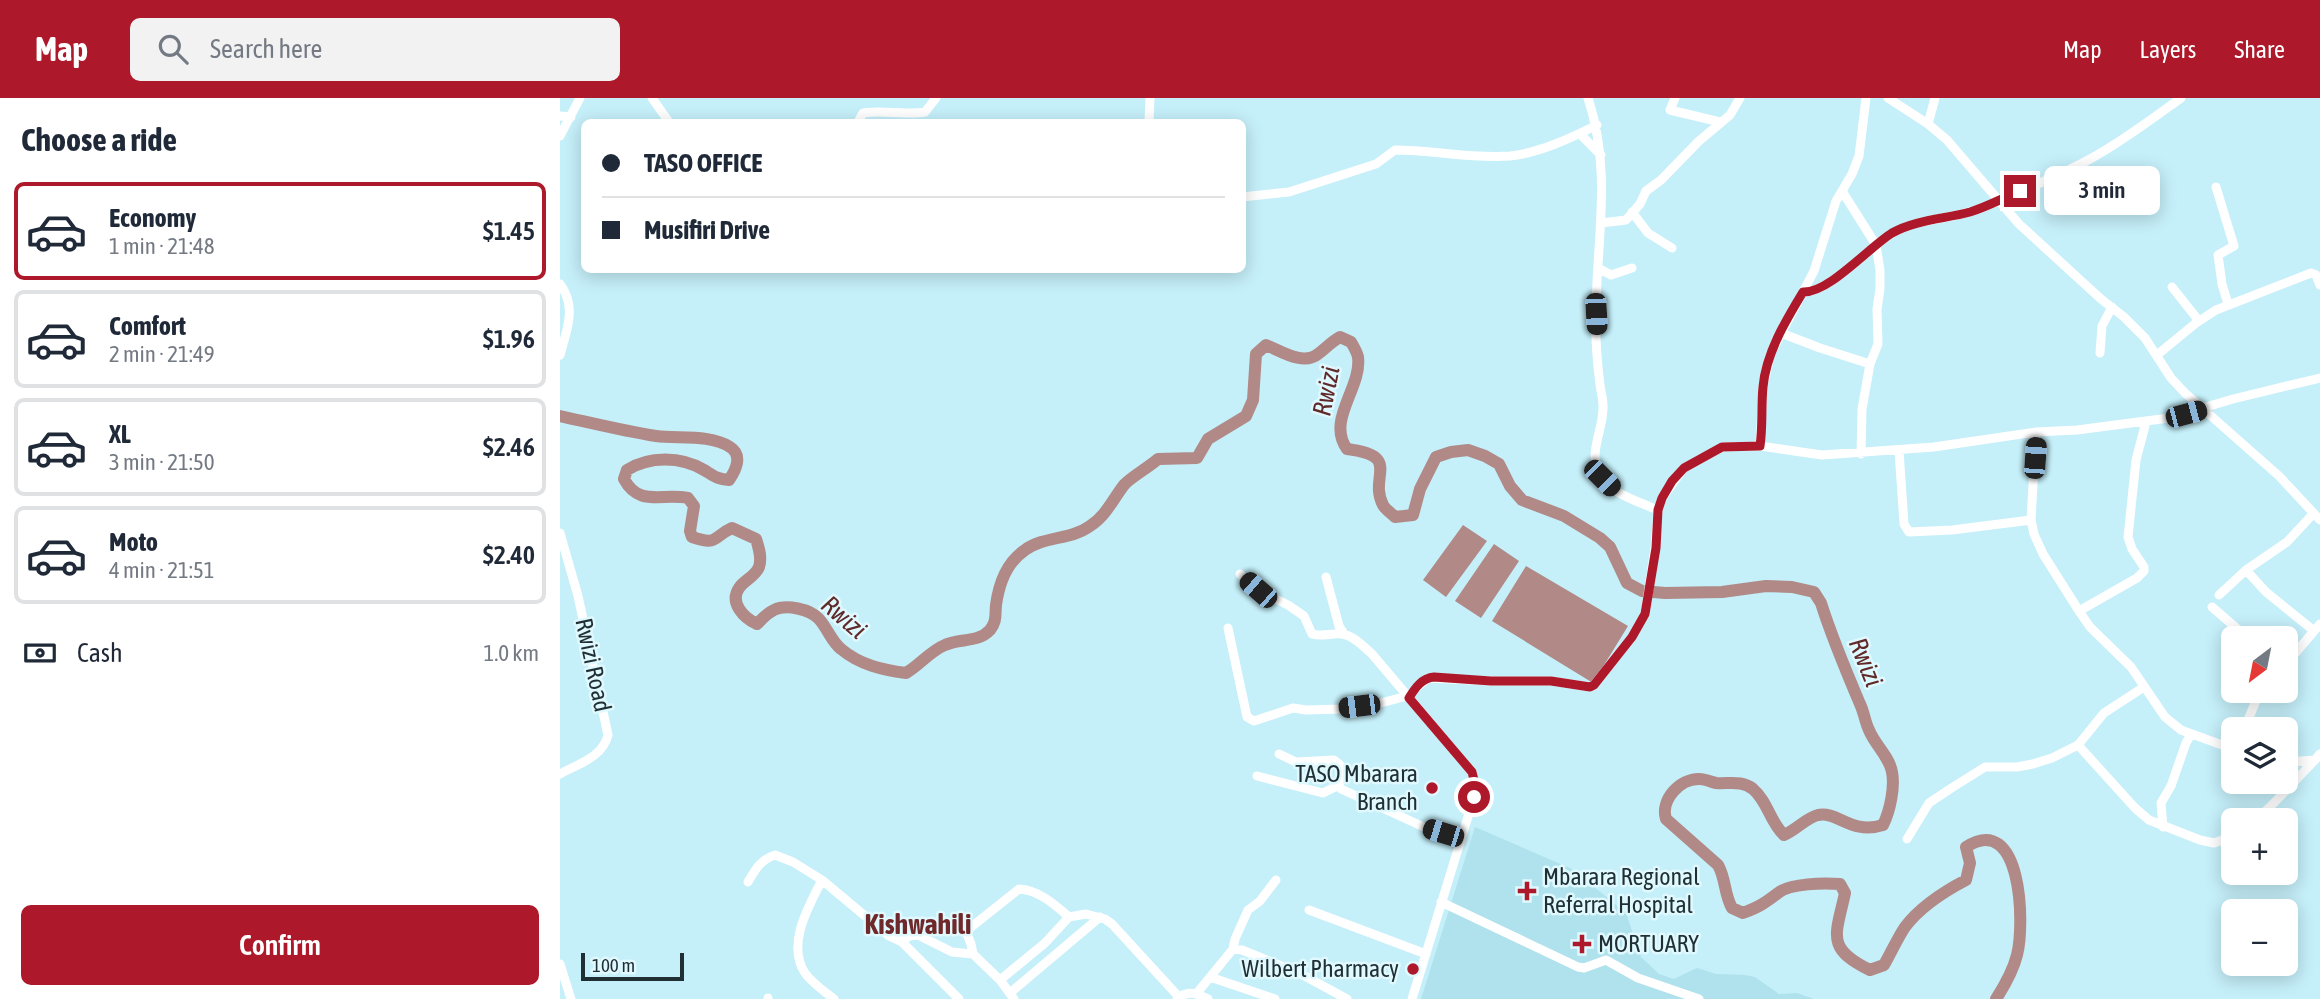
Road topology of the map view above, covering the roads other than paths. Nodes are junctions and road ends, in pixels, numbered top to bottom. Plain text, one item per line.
1 (581, 98) edge
2 (652, 98) edge
3 (936, 98) edge
4 (1150, 98) edge
5 (1588, 98) edge
6 (1675, 98) edge
7 (1740, 98) edge
8 (1866, 98) edge
9 (1888, 98) edge
10 (1935, 98) edge
11 (2181, 98) edge
12 (560, 116) edge
13 (571, 117) junction
14 (667, 119) edge
15 (860, 119) edge
16 (1149, 119) edge
17 (1720, 122) junction
18 (1928, 124) junction
19 (1597, 125) junction
20 (1580, 134) junction
21 (560, 136) edge
22 (1601, 155) junction
23 (2216, 187) dead end
24 (1842, 191) junction
25 (1246, 197) edge
26 (1998, 200) junction
27 (1632, 212) junction
28 (1601, 223) junction
29 (1876, 245) junction
30 (1672, 248) dead end
31 (1598, 268) junction
32 (1632, 268) dead end
33 (560, 284) edge
34 (2320, 285) edge
35 (2172, 286) dead end
36 (1803, 292) junction
37 (2228, 304) junction
38 (2112, 307) junction
39 (2199, 321) junction
40 (1781, 333) junction
41 (2100, 354) dead end
42 (560, 355) edge
43 (2157, 355) junction
44 (1870, 364) junction
45 (2320, 378) edge
46 (2204, 409) junction
47 (2146, 422) junction
48 (2036, 432) junction
49 (1760, 446) junction
50 (1899, 451) junction
51 (1861, 454) junction
52 (1658, 510) junction
53 (2317, 517) edge
54 (2031, 520) junction
55 (560, 533) edge
56 (2246, 570) junction
57 (1240, 574) dead end
58 (1326, 577) dead end
59 (2219, 595) dead end
60 (2212, 607) dead end
61 (2079, 611) junction
62 (2234, 626) edge
63 (2316, 627) edge
64 (1228, 628) dead end
65 (1344, 634) junction
66 (2298, 649) edge
67 (2144, 687) junction
68 (1408, 697) junction
69 (2191, 734) junction
70 (2221, 745) edge
71 (2078, 746) junction
72 (1279, 754) dead end
73 (2317, 757) edge
74 (2298, 760) edge
75 (560, 774) edge
76 (1256, 776) dead end
77 (1339, 785) junction
78 (2269, 808) edge
79 (2162, 827) junction
80 (1460, 838) junction
81 (1907, 839) dead end
82 (2221, 840) edge
83 (822, 880) junction
84 (1276, 880) dead end
85 (747, 882) dead end
86 (1441, 902) junction
87 (1309, 910) dead end
88 (1069, 917) junction
89 (1100, 917) junction
90 (902, 942) junction
91 (1233, 949) junction
92 (973, 954) junction
93 (1426, 954) junction
94 (560, 964) edge
95 (1210, 977) junction
96 (1000, 980) junction
97 (1197, 993) junction
98 (1012, 996) edge
99 (1178, 998) edge
100 (571, 999) edge
101 (834, 999) edge
102 (959, 999) edge
103 (1208, 999) edge
104 (1275, 999) edge
105 (1347, 999) edge
106 (1412, 999) edge
107 (1699, 999) edge

1 - 13 street
2 - 14 street
3 - 15 street
4 - 16 street
5 - 19 street
6 - 17 street
7 - 17 street
8 - 24 street
9 - 18 street
10 - 18 street
11 - 26 street
12 - 13 street
13 - 21 street
17 - 27 street
18 - 26 street
19 - 20 street
19 - 22 street
20 - 22 street
20 - 25 street
22 - 28 street
23 - 37 street
24 - 29 street
24 - 36 street
26 - 29 street
26 - 38 street
27 - 28 street
27 - 30 street
28 - 31 street
29 - 36 street
29 - 44 street
31 - 32 street
31 - 52 street
33 - 42 street
34 - 37 street
35 - 39 street
36 - 40 street
37 - 39 street
38 - 41 street
38 - 43 street
39 - 43 street
40 - 44 street
40 - 49 street
43 - 46 street
44 - 51 street
45 - 46 street
46 - 47 street
46 - 53 street
47 - 48 street
47 - 61 street
48 - 50 street
48 - 54 street
49 - 51 street
49 - 52 street
50 - 51 street
50 - 54 street
52 - 68 street
53 - 56 street
54 - 61 street
55 - 75 street, Rwizi Road
56 - 59 street
56 - 63 street
57 - 65 street
58 - 65 street
60 - 62 street
61 - 67 street
63 - 66 street
64 - 68 street
65 - 68 street
67 - 69 street
67 - 71 street
68 - 80 street
69 - 70 street
69 - 79 street
71 - 79 street
71 - 81 street
72 - 77 street
73 - 74 street
73 - 78 street
76 - 77 street
77 - 80 street
79 - 82 street
80 - 86 street
83 - 85 street
83 - 90 street
83 - 101 street
84 - 91 street
86 - 93 street
86 - 107 street
87 - 93 street
88 - 89 street
88 - 92 street
88 - 96 street
89 - 98 street
89 - 99 street
90 - 92 street
90 - 102 street
91 - 95 street
91 - 105 street
92 - 96 street
93 - 106 street
94 - 100 street
95 - 97 street
95 - 104 street
96 - 98 street
97 - 99 street
97 - 103 street

